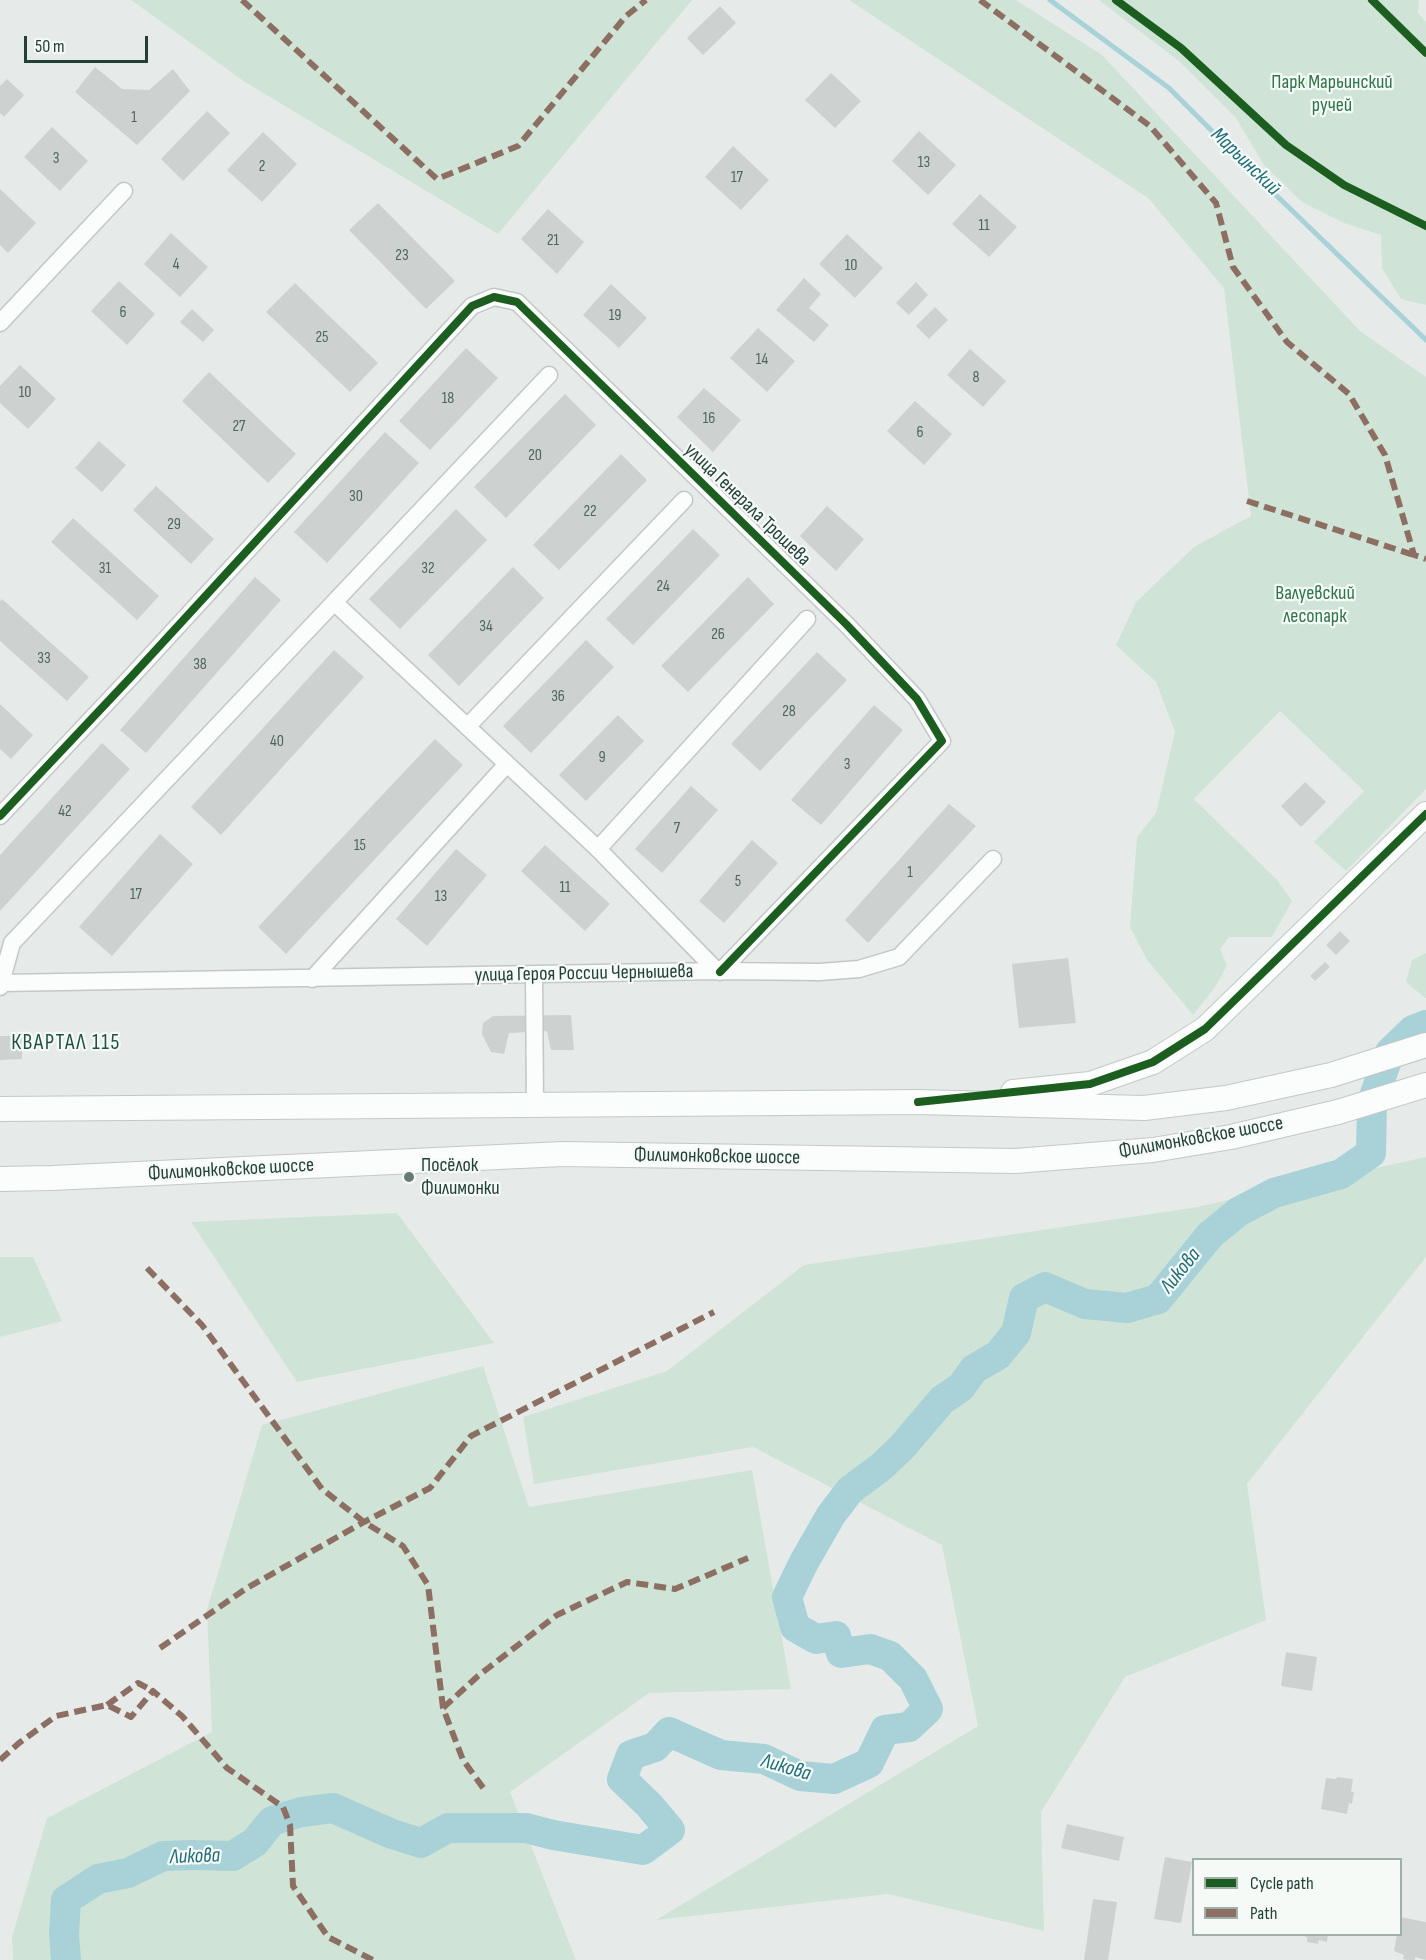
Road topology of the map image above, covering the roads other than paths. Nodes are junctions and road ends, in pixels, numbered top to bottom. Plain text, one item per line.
1 (124, 191) dead end
2 (0, 323) edge
3 (549, 375) dead end
4 (684, 500) dead end
5 (335, 603) junction
6 (807, 619) dead end
7 (467, 727) junction
8 (507, 764) junction
9 (1426, 814) edge
10 (0, 816) edge
11 (598, 849) junction
12 (993, 859) dead end
13 (719, 971) junction
14 (534, 975) junction
15 (312, 979) junction
16 (1, 985) edge
17 (1426, 1045) edge
18 (1426, 1084) edge
19 (918, 1102) junction
20 (535, 1103) junction
21 (0, 1109) edge
22 (0, 1179) edge

1 - 2 street
3 - 5 street
4 - 7 street
5 - 7 street
5 - 16 street
6 - 11 street
7 - 8 street
8 - 11 street
8 - 15 street
9 - 19 main road
10 - 13 street, улица Генерала Трошева
11 - 13 street
12 - 13 street, улица Героя России Чернышева
13 - 14 street, улица Героя России Чернышева
14 - 15 street, улица Героя России Чернышева
14 - 20 street
15 - 16 street, улица Героя России Чернышева
17 - 19 main road, Филимонковское шоссе
18 - 22 main road, Филимонковское шоссе
19 - 20 main road, Филимонковское шоссе
20 - 21 main road, Филимонковское шоссе

